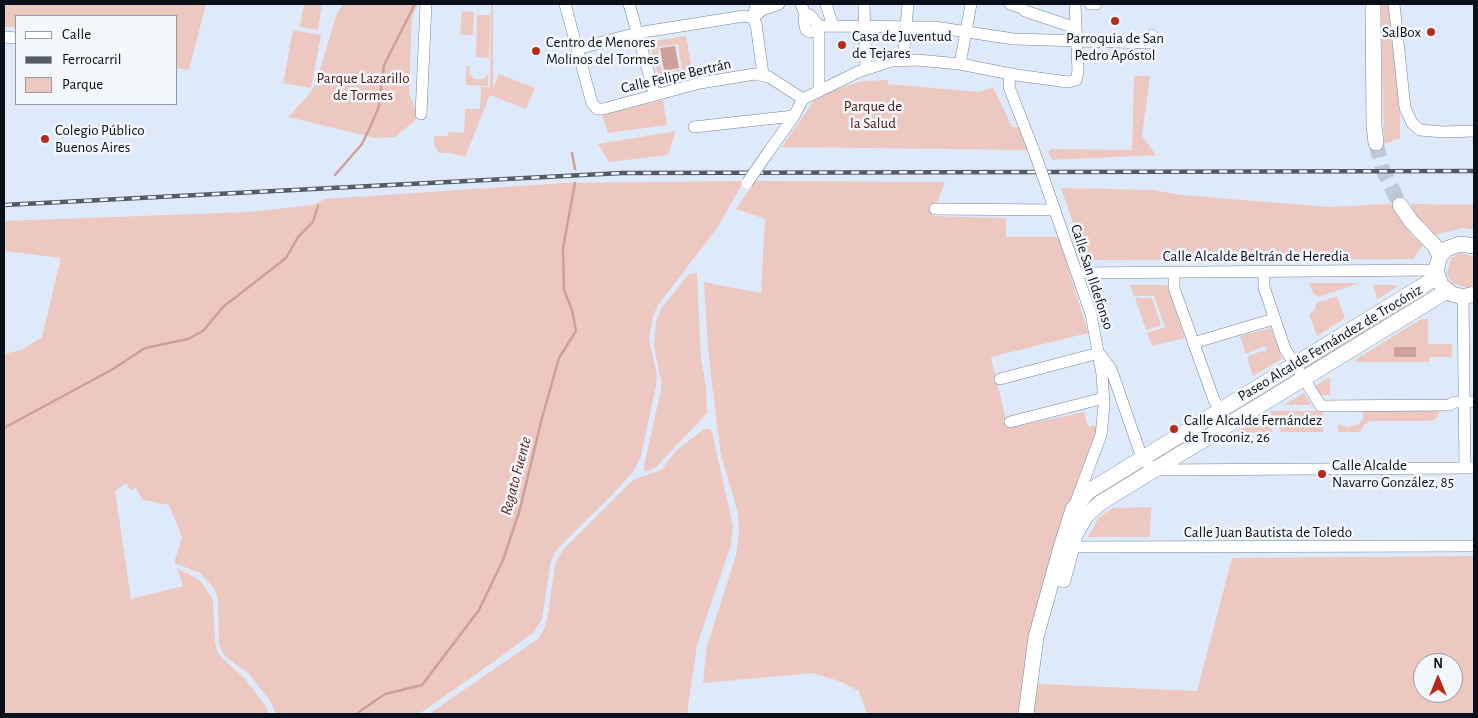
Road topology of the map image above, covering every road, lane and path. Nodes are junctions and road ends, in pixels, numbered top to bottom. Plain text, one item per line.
1 (426, 4) edge
2 (565, 4) edge
3 (629, 4) edge
4 (756, 4) edge
5 (778, 4) edge
6 (826, 4) edge
7 (864, 4) edge
8 (908, 4) edge
9 (970, 4) edge
10 (1010, 4) edge
11 (1075, 4) edge
12 (1090, 4) edge
13 (1096, 4) edge
14 (1373, 4) edge
15 (1394, 4) edge
16 (1022, 6) edge
17 (803, 9) edge
18 (753, 18) junction
19 (834, 26) junction
20 (864, 27) junction
21 (906, 27) junction
22 (819, 28) junction
23 (1076, 28) junction
24 (966, 32) junction
25 (637, 33) junction
26 (1152, 35) dead end
27 (1077, 40) junction
28 (578, 48) junction
29 (903, 60) junction
30 (960, 64) junction
31 (866, 68) junction
32 (763, 74) junction
33 (1010, 74) junction
34 (819, 89) junction
35 (654, 95) junction
36 (803, 99) junction
37 (421, 114) dead end
38 (794, 116) junction
39 (694, 126) dead end
40 (1474, 131) edge
41 (1376, 143) tunnel mouth
42 (746, 183) dead end
43 (1400, 205) tunnel mouth
44 (935, 210) dead end
45 (1055, 210) junction
46 (1474, 246) edge
47 (1439, 260) junction
48 (1174, 272) junction
49 (1077, 273) junction
50 (1264, 276) dead end
51 (1446, 291) junction
52 (1469, 295) edge
53 (1274, 319) junction
54 (1193, 343) junction
55 (1099, 353) junction
56 (1294, 364) junction
57 (1303, 378) junction
58 (1000, 379) dead end
59 (1104, 398) junction
60 (1469, 402) edge
61 (1221, 410) junction
62 (1010, 422) dead end
63 (1182, 453) junction
64 (1142, 458) junction
65 (1470, 468) edge
66 (1186, 469) junction
67 (1154, 470) junction
68 (1086, 485) junction
69 (1100, 503) junction
70 (1474, 546) edge
71 (1066, 548) junction
72 (1026, 714) edge

1 - 37 street
2 - 28 street
3 - 25 street
4 - 18 street
5 - 18 street
6 - 19 street
7 - 20 street
8 - 21 street
9 - 24 street
10 - 16 street
11 - 23 street
12 - 13 street
14 - 41 main road
15 - 40 street
16 - 23 street
17 - 22 street
18 - 25 street
18 - 32 street
19 - 20 street
19 - 22 street
20 - 21 street
20 - 31 street
21 - 24 street
21 - 29 street
22 - 34 street
23 - 27 street
24 - 27 street
24 - 30 street
25 - 28 street
25 - 35 street
26 - 27 street
27 - 33 street
28 - 35 street, Calle Felipe Bertrán
29 - 30 street
29 - 31 street
30 - 33 street
31 - 34 street
32 - 35 street, Calle Felipe Bertrán
32 - 36 street
33 - 45 street, Calle San Ildefonso, bridge
34 - 36 street
36 - 38 street
38 - 39 street
38 - 42 street, bridge
43 - 47 main road
44 - 45 street, Calle San Ildefonso
45 - 49 street, Calle San Ildefonso
46 - 47 main road
47 - 48 street, Calle Alcalde Beltrán de Heredia
47 - 51 main road
47 - 56 main road, Paseo Alcalde Fernández de Trocóniz
48 - 49 street, Calle Alcalde Beltrán de Heredia
48 - 54 street
49 - 55 street, Calle San Ildefonso
50 - 53 street
51 - 52 main road
51 - 57 main road, Paseo Alcalde Fernández de Trocóniz
52 - 60 street
53 - 54 street
53 - 56 street
54 - 61 street
55 - 58 street
55 - 59 street, Calle San Ildefonso
55 - 64 street, Calle San Ildefonso
56 - 57 street
56 - 61 main road, Paseo Alcalde Fernández de Trocóniz
57 - 60 street
57 - 63 main road, Paseo Alcalde Fernández de Trocóniz
59 - 62 street
59 - 68 street, Calle San Ildefonso
60 - 65 street
61 - 64 main road, Paseo Alcalde Fernández de Trocóniz
63 - 66 street
63 - 67 main road, Paseo Alcalde Fernández de Trocóniz
64 - 67 street, Calle San Ildefonso
64 - 68 main road, Paseo Alcalde Fernández de Trocóniz
65 - 66 street
66 - 67 street
67 - 69 main road, Paseo Alcalde Fernández de Trocóniz
68 - 69 street
68 - 71 main road, Paseo Alcalde Fernández de Trocóniz
69 - 71 main road, Paseo Alcalde Fernández de Trocóniz
70 - 71 street, Calle Juan Bautista de Toledo
71 - 72 main road, Paseo Alcalde Fernández de Trocóniz

